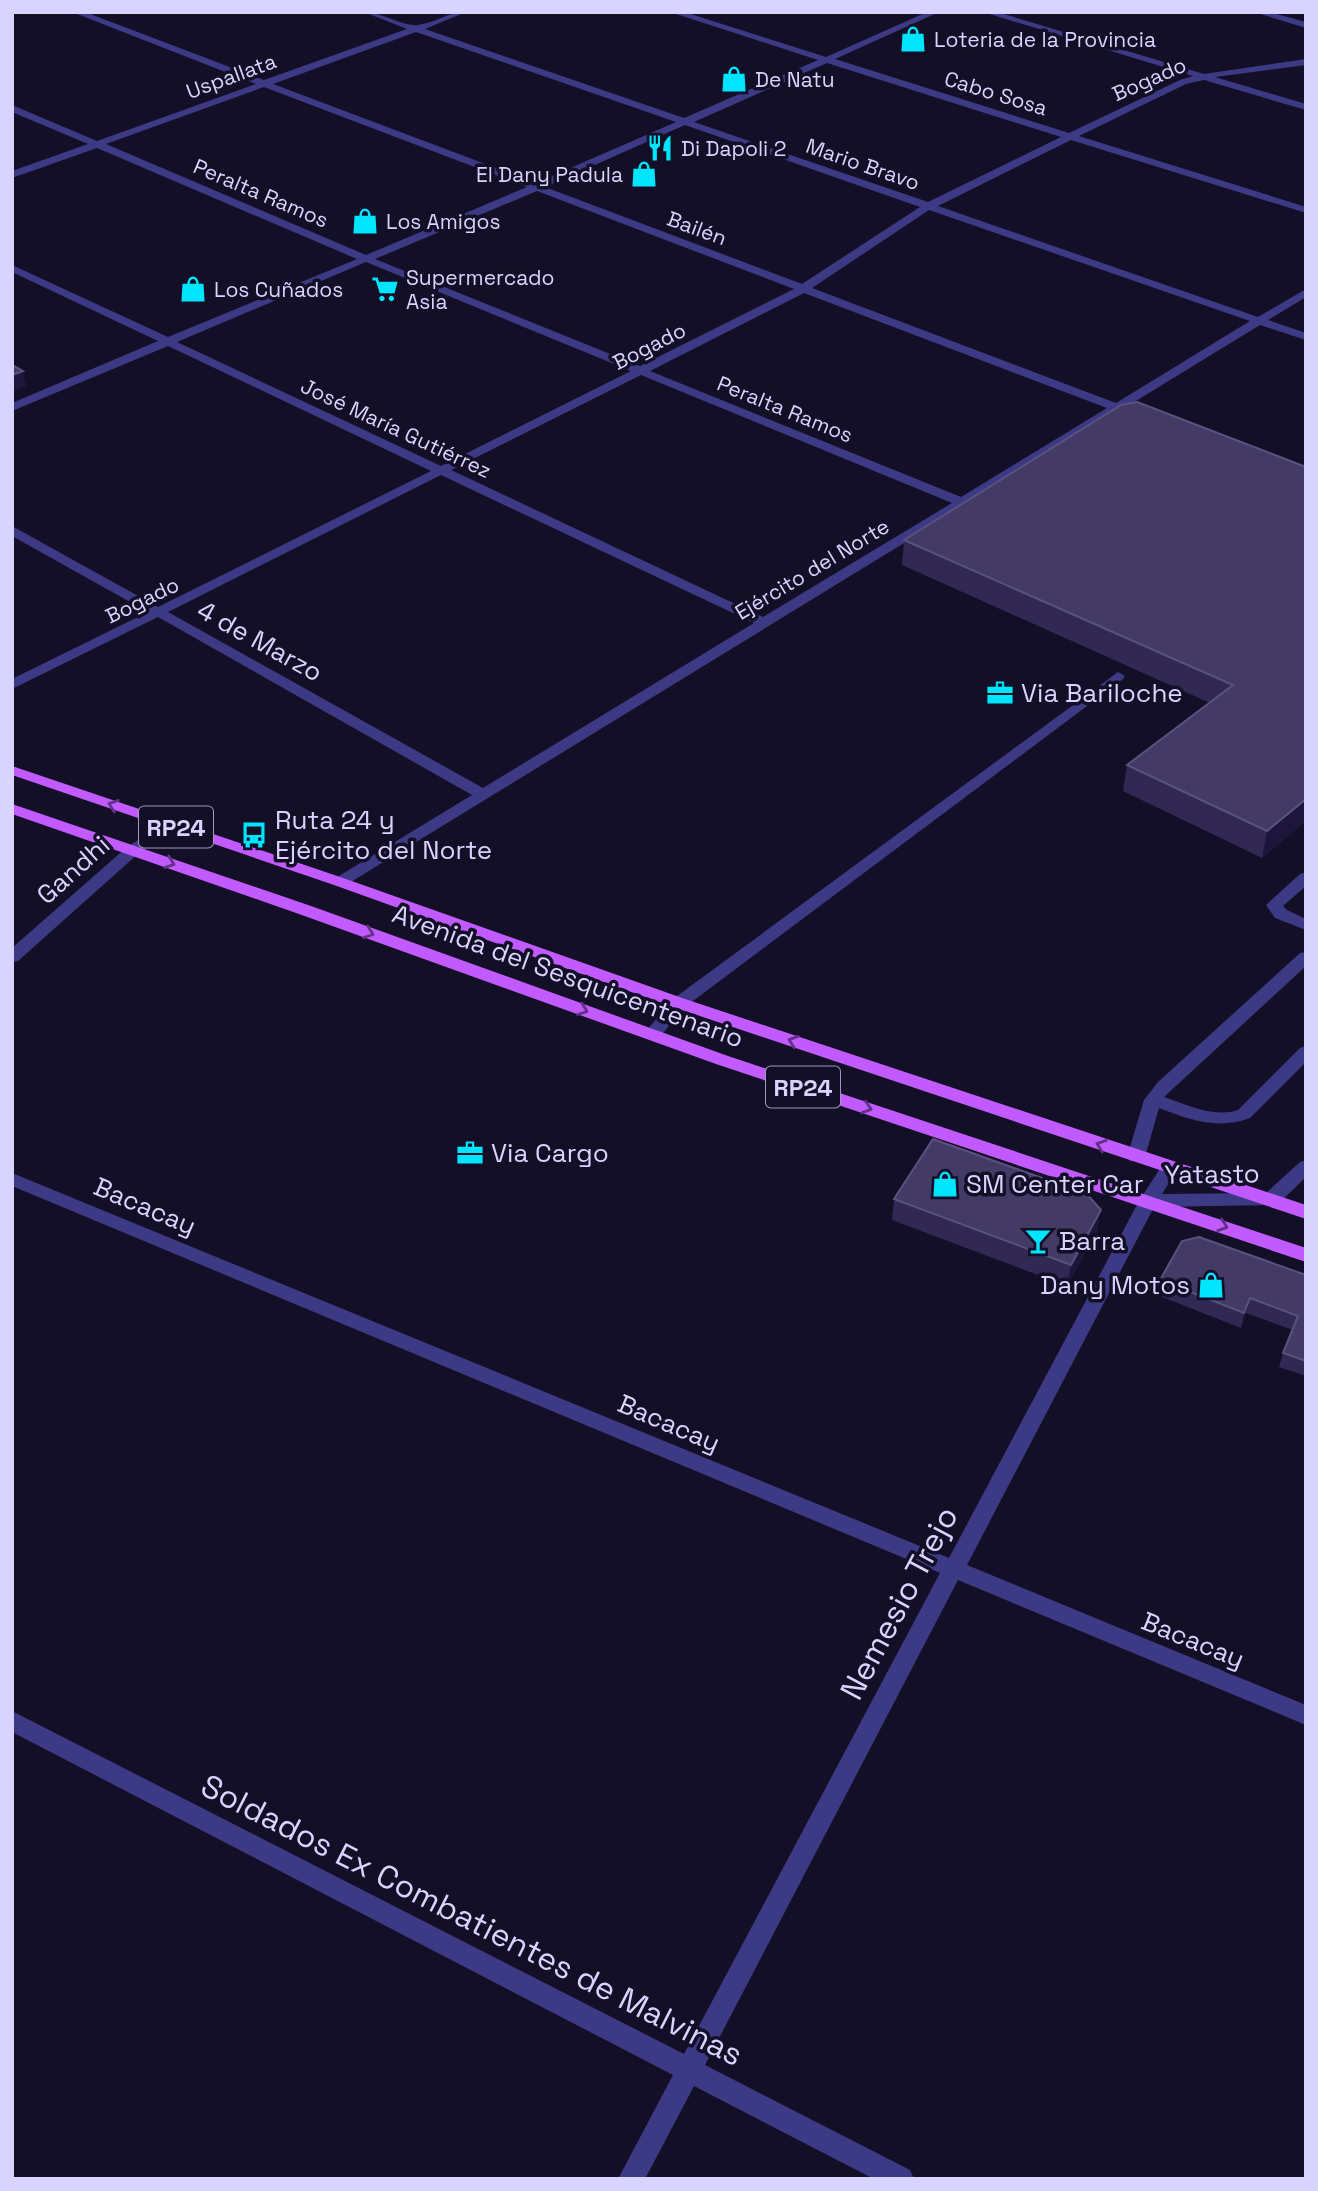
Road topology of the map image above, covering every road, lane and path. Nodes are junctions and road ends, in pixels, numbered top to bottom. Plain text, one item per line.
1 (76, 12) edge
2 (368, 12) edge
3 (462, 12) edge
4 (674, 12) edge
5 (935, 12) edge
6 (987, 12) edge
7 (1258, 12) edge
8 (1306, 25) edge
9 (416, 29) junction
10 (823, 60) junction
11 (1306, 62) edge
12 (1200, 76) junction
13 (264, 85) junction
14 (1306, 107) edge
15 (12, 108) edge
16 (683, 123) junction
17 (1070, 136) junction
18 (97, 144) junction
19 (12, 175) edge
20 (534, 188) junction
21 (927, 207) junction
22 (1306, 211) edge
23 (368, 259) junction
24 (12, 268) edge
25 (804, 289) junction
26 (1306, 292) edge
27 (1258, 321) junction
28 (1306, 337) edge
29 (164, 341) junction
30 (642, 371) junction
31 (12, 407) edge
32 (1116, 408) junction
33 (1154, 422) edge
34 (442, 470) junction
35 (963, 503) junction
36 (12, 530) edge
37 (160, 613) junction
38 (764, 622) junction
39 (1118, 677) dead end
40 (12, 685) edge
41 (12, 771) edge
42 (484, 795) junction
43 (12, 809) edge
44 (170, 825) junction
45 (133, 850) junction
46 (1306, 877) edge
47 (340, 882) junction
48 (1306, 925) edge
49 (12, 957) edge
50 (1306, 957) edge
51 (679, 1003) junction
52 (652, 1035) junction
53 (1306, 1052) edge
54 (1153, 1100) junction
55 (1136, 1157) junction
56 (1306, 1166) edge
57 (1169, 1168) junction
58 (12, 1179) edge
59 (1271, 1200) junction
60 (1148, 1201) junction
61 (1306, 1212) edge
62 (1306, 1255) edge
63 (952, 1570) junction
64 (1306, 1715) edge
65 (12, 1721) edge
66 (690, 2070) junction
67 (631, 2179) edge
68 (901, 2179) edge

1 - 13 street, Bailén
2 - 9 street, Mario Bravo
3 - 9 street, Uspallata
4 - 10 street, Cabo Sosa
5 - 10 street
6 - 12 street
7 - 8 street
9 - 13 street, Uspallata
9 - 16 street, Mario Bravo
10 - 16 street
10 - 17 street, Cabo Sosa
11 - 12 street, Bogado
12 - 14 street
12 - 17 street, Bogado
13 - 18 street, Uspallata
13 - 20 street, Bailén
15 - 18 street, Peralta Ramos
16 - 20 street
16 - 21 street, Mario Bravo
17 - 21 street, Bogado
17 - 22 street, Cabo Sosa
18 - 19 street, Uspallata
18 - 23 street, Peralta Ramos
20 - 23 street
20 - 25 street, Bailén
21 - 25 street, Bogado
21 - 27 street, Mario Bravo
23 - 29 street
23 - 30 street, Peralta Ramos
24 - 29 street, José María Gutiérrez
25 - 30 street, Bogado
25 - 32 street, Bailén
26 - 27 street, Ejército del Norte
27 - 28 street, Mario Bravo
27 - 32 street, Ejército del Norte
29 - 31 street
29 - 34 street, José María Gutiérrez
30 - 34 street, Bogado
30 - 35 street, Peralta Ramos
32 - 33 street, Bailén
32 - 35 street, Ejército del Norte
34 - 37 street, Bogado
34 - 38 street, José María Gutiérrez
35 - 38 street, Ejército del Norte
36 - 37 street, 4 de Marzo
37 - 40 street, Bogado
37 - 42 street, 4 de Marzo
38 - 42 street, Ejército del Norte
39 - 51 street
44 -> 41 main road, Avenida del Sesquicentenario / RP24
42 - 47 street, Ejército del Norte
43 - 45 main road, Avenida del Sesquicentenario / RP24
44 - 45 street, Gandhi
44 - 47 main road, Avenida del Sesquicentenario / RP24
45 - 49 street, Gandhi
45 -> 52 main road, Avenida del Sesquicentenario / RP24
46 - 48 street
47 - 51 main road, Avenida del Sesquicentenario / RP24
50 - 54 street
51 - 52 street
55 -> 51 main road, Avenida del Sesquicentenario / RP24
52 -> 60 main road, Avenida del Sesquicentenario / RP24
53 - 54 street
54 - 55 street
55 - 57 main road, Avenida del Sesquicentenario / RP24
56 - 59 street, Yatasto
57 - 59 main road, Avenida del Sesquicentenario / RP24
57 - 60 street, Nemesio Trejo
58 - 63 street, Bacacay
59 - 60 street, Yatasto
59 - 61 main road, Avenida del Sesquicentenario / RP24
60 -> 62 main road, Avenida del Sesquicentenario / RP24
60 - 63 street, Nemesio Trejo
63 - 64 street, Bacacay
63 - 66 street, Nemesio Trejo
65 - 66 street, Soldados Ex Combatientes de Malvinas
66 - 67 street, Nemesio Trejo
66 - 68 street, Soldados Ex Combatientes de Malvinas

